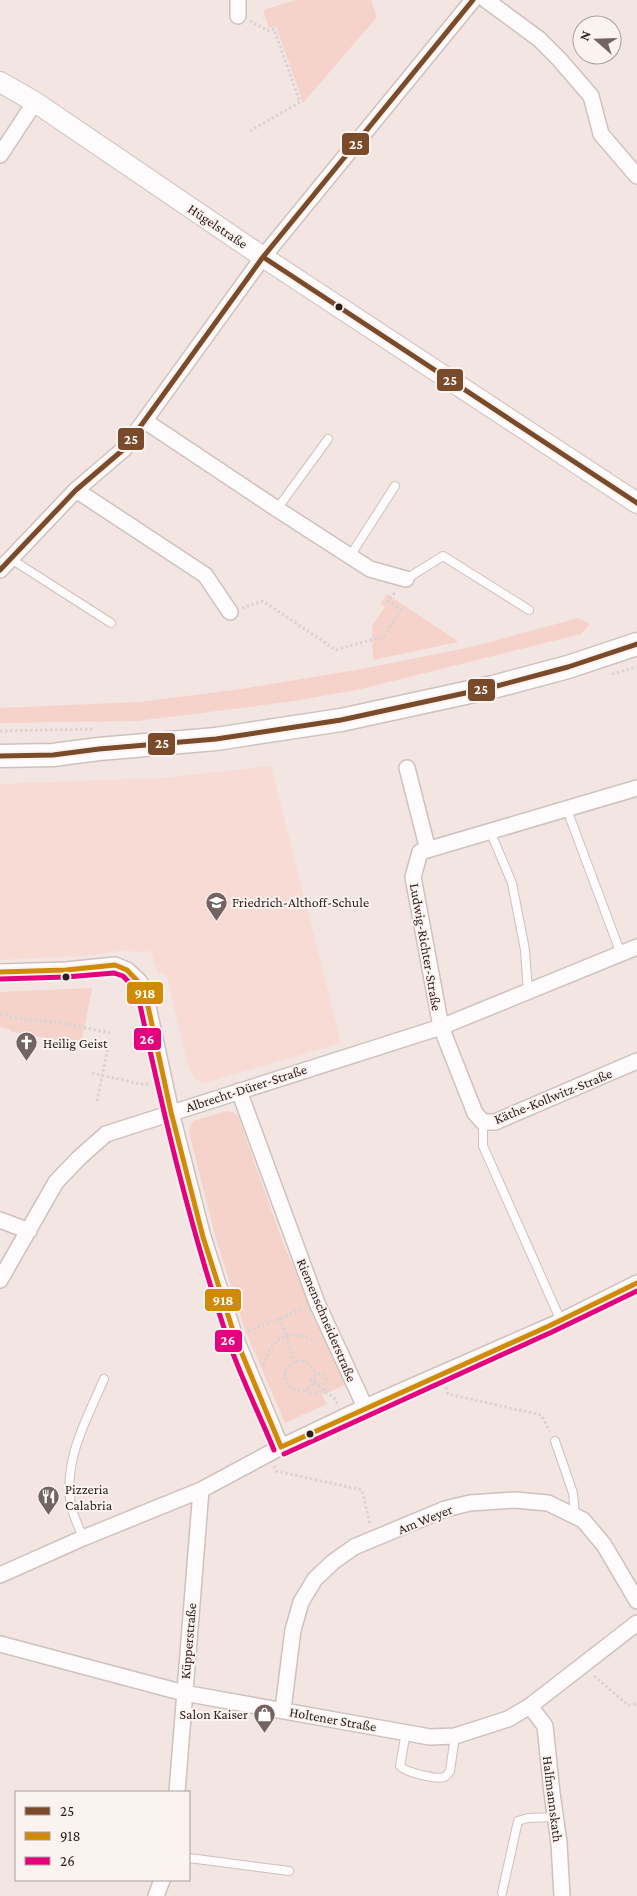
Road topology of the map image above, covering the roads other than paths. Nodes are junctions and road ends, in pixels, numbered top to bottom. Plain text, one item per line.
1 (238, 0) edge
2 (473, 0) edge
3 (486, 0) edge
4 (238, 16) road end
5 (0, 82) edge
6 (35, 102) junction
7 (0, 155) edge
8 (637, 176) edge
9 (263, 257) junction
10 (145, 421) junction
11 (328, 439) dead end
12 (395, 486) dead end
13 (76, 490) junction
14 (637, 503) edge
15 (277, 510) junction
16 (350, 556) junction
17 (5, 565) edge
18 (406, 579) joint
19 (529, 610) dead end
20 (230, 612) road end
21 (110, 622) dead end
22 (637, 644) edge
23 (100, 739) junction
24 (0, 743) edge
25 (0, 756) edge
26 (407, 768) dead end
27 (637, 788) edge
28 (566, 808) junction
29 (490, 831) junction
30 (428, 850) junction
31 (637, 948) edge
32 (621, 954) junction
33 (0, 972) edge
34 (528, 992) junction
35 (441, 1027) junction
36 (637, 1061) edge
37 (239, 1090) junction
38 (172, 1112) junction
39 (483, 1122) junction
40 (0, 1220) edge
41 (28, 1231) junction
42 (0, 1280) edge
43 (637, 1283) edge
44 (561, 1321) junction
45 (104, 1379) dead end
46 (366, 1407) junction
47 (555, 1441) road end
48 (275, 1450) junction
49 (201, 1490) junction
50 (575, 1516) junction
51 (83, 1538) junction
52 (0, 1575) edge
53 (637, 1601) edge
54 (637, 1622) edge
55 (0, 1644) edge
56 (184, 1693) junction
57 (530, 1706) junction
58 (283, 1710) junction
59 (406, 1732) junction
60 (455, 1736) junction
61 (177, 1791) edge
62 (555, 1817) junction
63 (190, 1858) edge
64 (289, 1870) dead end
65 (162, 1881) edge
66 (502, 1893) dead end
67 (156, 1896) edge
68 (562, 1896) edge

1 - 4 street
2 - 9 street
3 - 8 street
5 - 6 street, Hügelstraße
6 - 7 street
6 - 9 street, Hügelstraße
9 - 10 street
9 - 14 street, Hügelstraße
10 - 13 street
10 - 15 street
11 - 15 lane
12 - 16 lane
13 - 17 street
13 - 20 street
15 - 16 street
16 - 18 street
17 - 21 lane
18 - 19 lane
22 - 23 main road
23 - 24 main road
23 - 25 main road
26 - 30 street
27 - 28 street
28 - 29 street
28 - 32 lane
29 - 30 street
29 - 34 lane
30 - 35 street, Ludwig-Richter-Straße
31 - 32 street, Albrecht-Dürer-Straße
32 - 34 street, Albrecht-Dürer-Straße
33 - 38 street
34 - 35 street, Albrecht-Dürer-Straße
35 - 37 street, Albrecht-Dürer-Straße
35 - 39 street, Käthe-Kollwitz-Straße
36 - 39 street, Käthe-Kollwitz-Straße
37 - 38 street, Albrecht-Dürer-Straße
37 - 46 street, Riemenschneiderstraße
38 - 41 street, Albrecht-Dürer-Straße
38 - 48 street
39 - 44 lane
40 - 41 street
41 - 42 street, Albrecht-Dürer-Straße
43 - 44 street
44 - 46 street
45 - 51 lane
46 - 48 street
47 - 50 lane
48 - 49 street
49 - 51 street
49 - 56 street, Küpperstraße
50 - 53 street, Am Weyer
50 - 58 street, Am Weyer
51 - 52 street
54 - 57 street, Holtener Straße
55 - 56 street, Holtener Straße
56 - 58 street, Holtener Straße
56 - 61 street, Küpperstraße
57 - 60 street, Holtener Straße
57 - 62 street, Halfmannskath
58 - 59 street, Holtener Straße
59 - 60 street, Holtener Straße
59 - 60 lane
62 - 66 lane
62 - 68 street, Halfmannskath
63 - 64 lane
65 - 67 street

